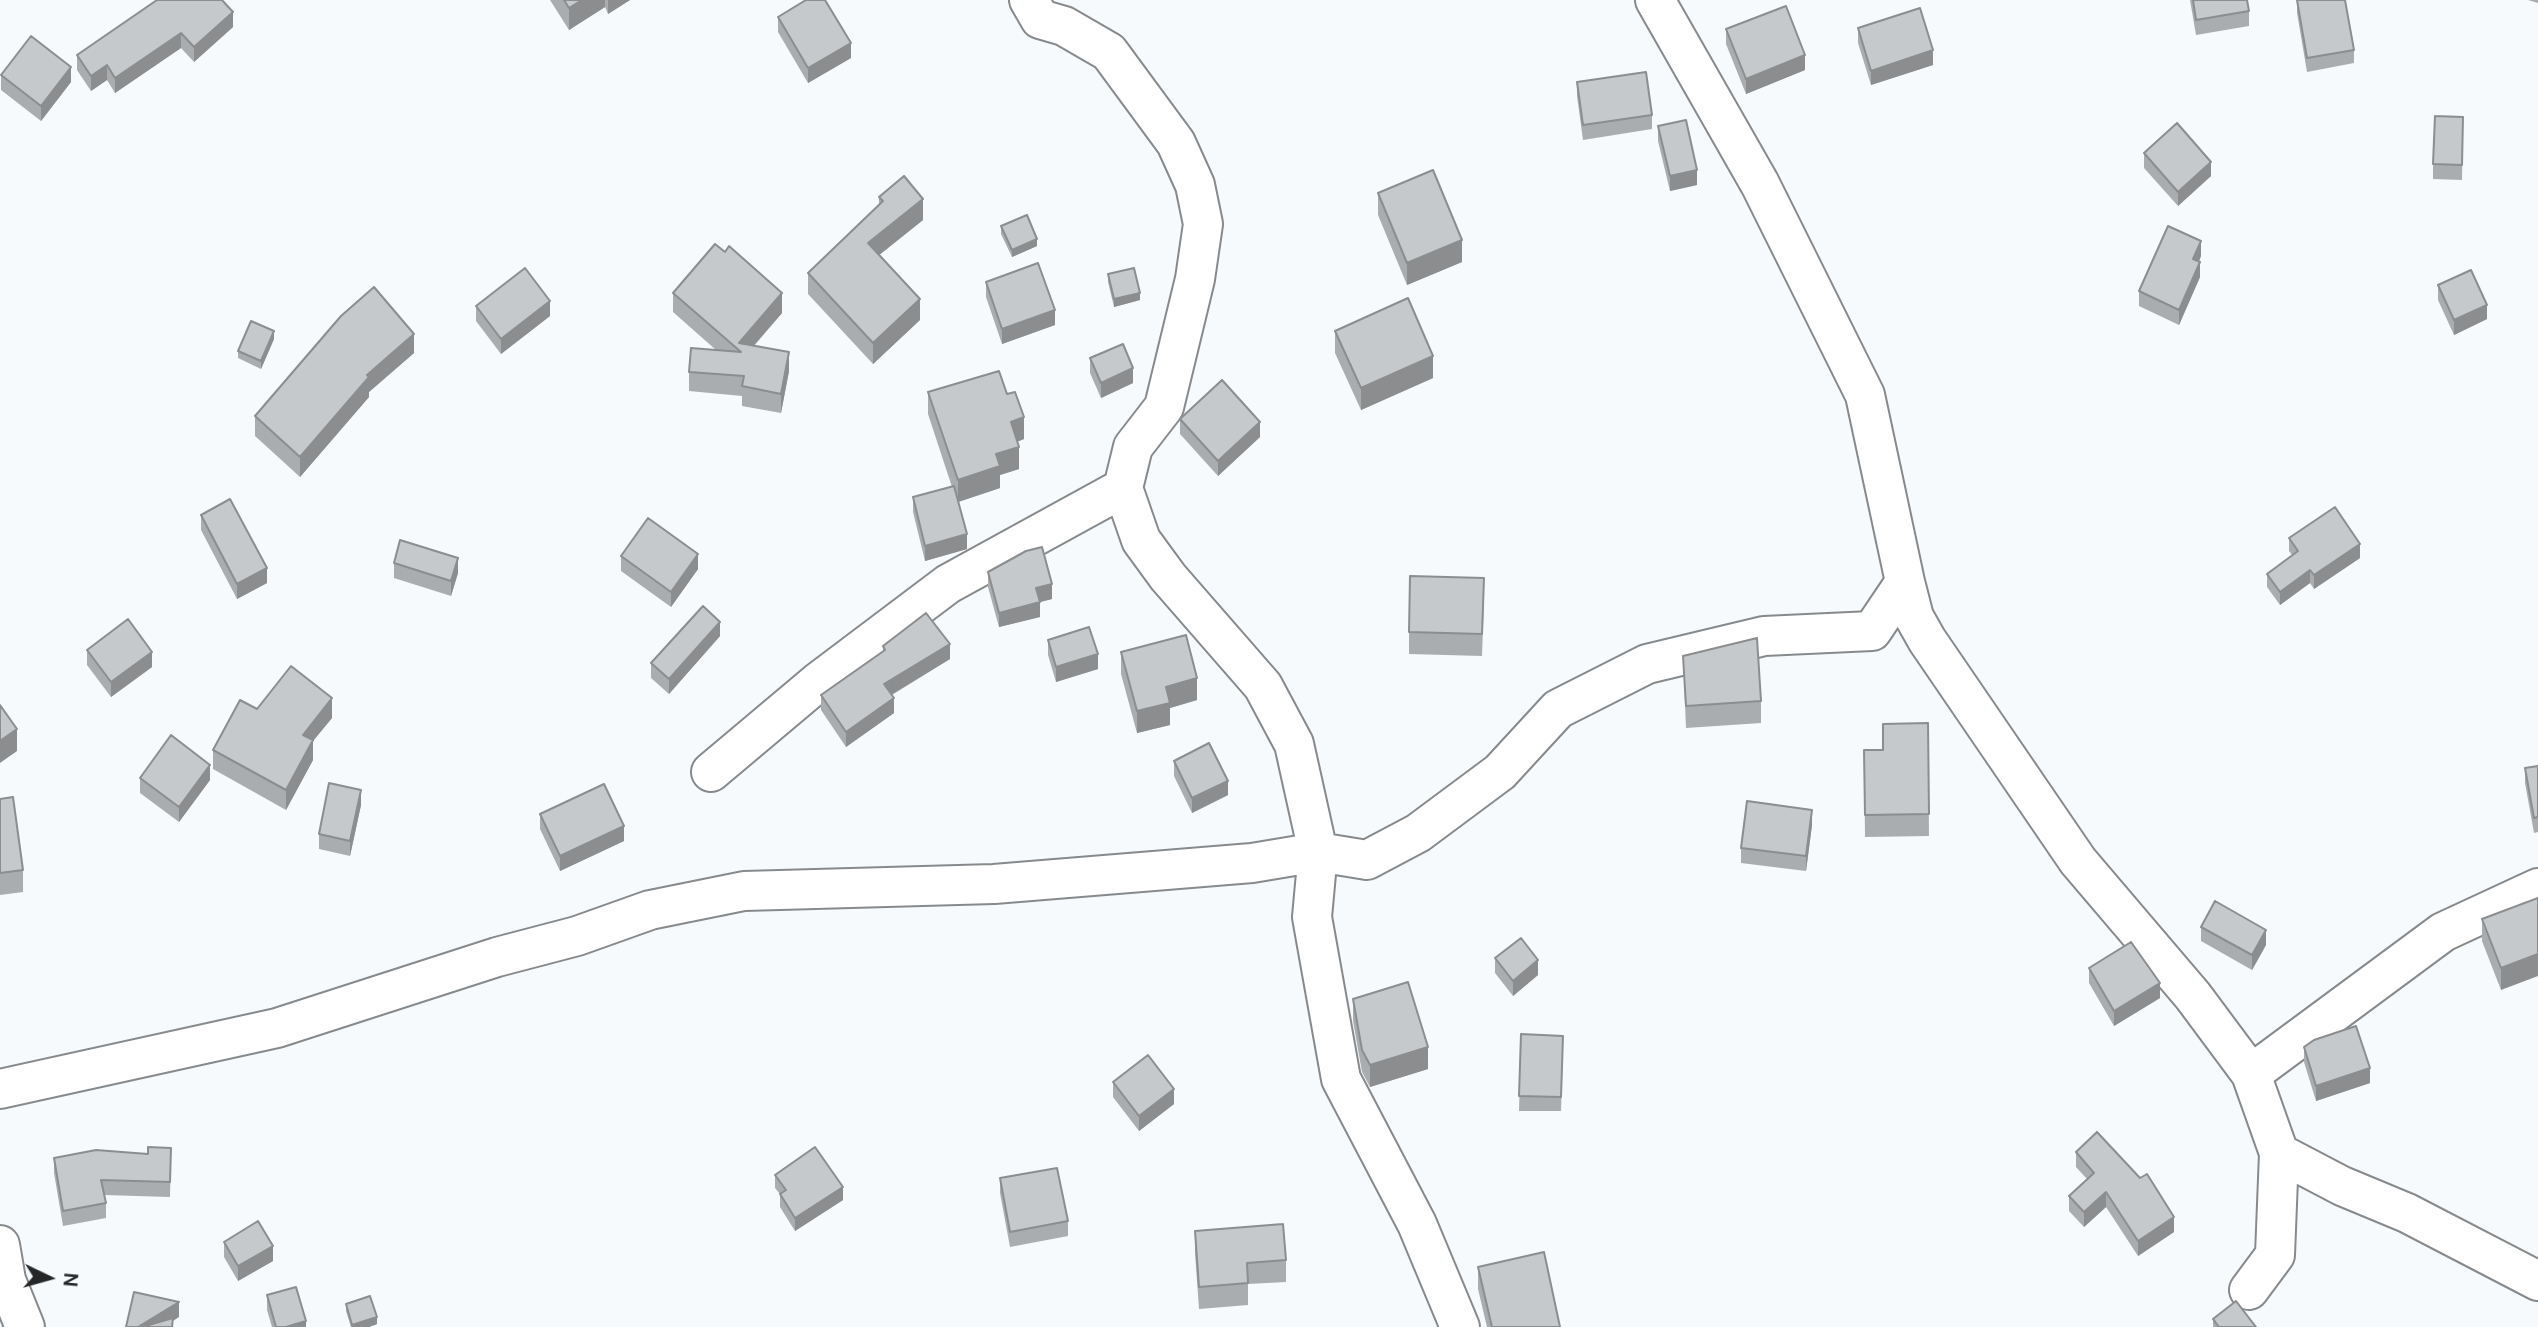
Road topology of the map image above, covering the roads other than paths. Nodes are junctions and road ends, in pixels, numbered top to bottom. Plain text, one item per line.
1 (1029, 0) edge
2 (1655, 0) edge
3 (1123, 488) junction
4 (1905, 582) junction
5 (711, 772) dead end
6 (1318, 852) junction
7 (2538, 888) edge
8 (2251, 1074) junction
9 (0, 1089) edge
10 (2280, 1153) junction
11 (0, 1245) edge
12 (2538, 1281) edge
13 (2249, 1290) dead end
14 (25, 1327) edge
15 (1460, 1327) edge

1 - 3 street
2 - 4 street
3 - 5 street
3 - 6 street
4 - 6 street
4 - 8 street
6 - 9 street
6 - 15 street
7 - 8 street
8 - 10 street
10 - 12 street
10 - 13 street
11 - 14 street

